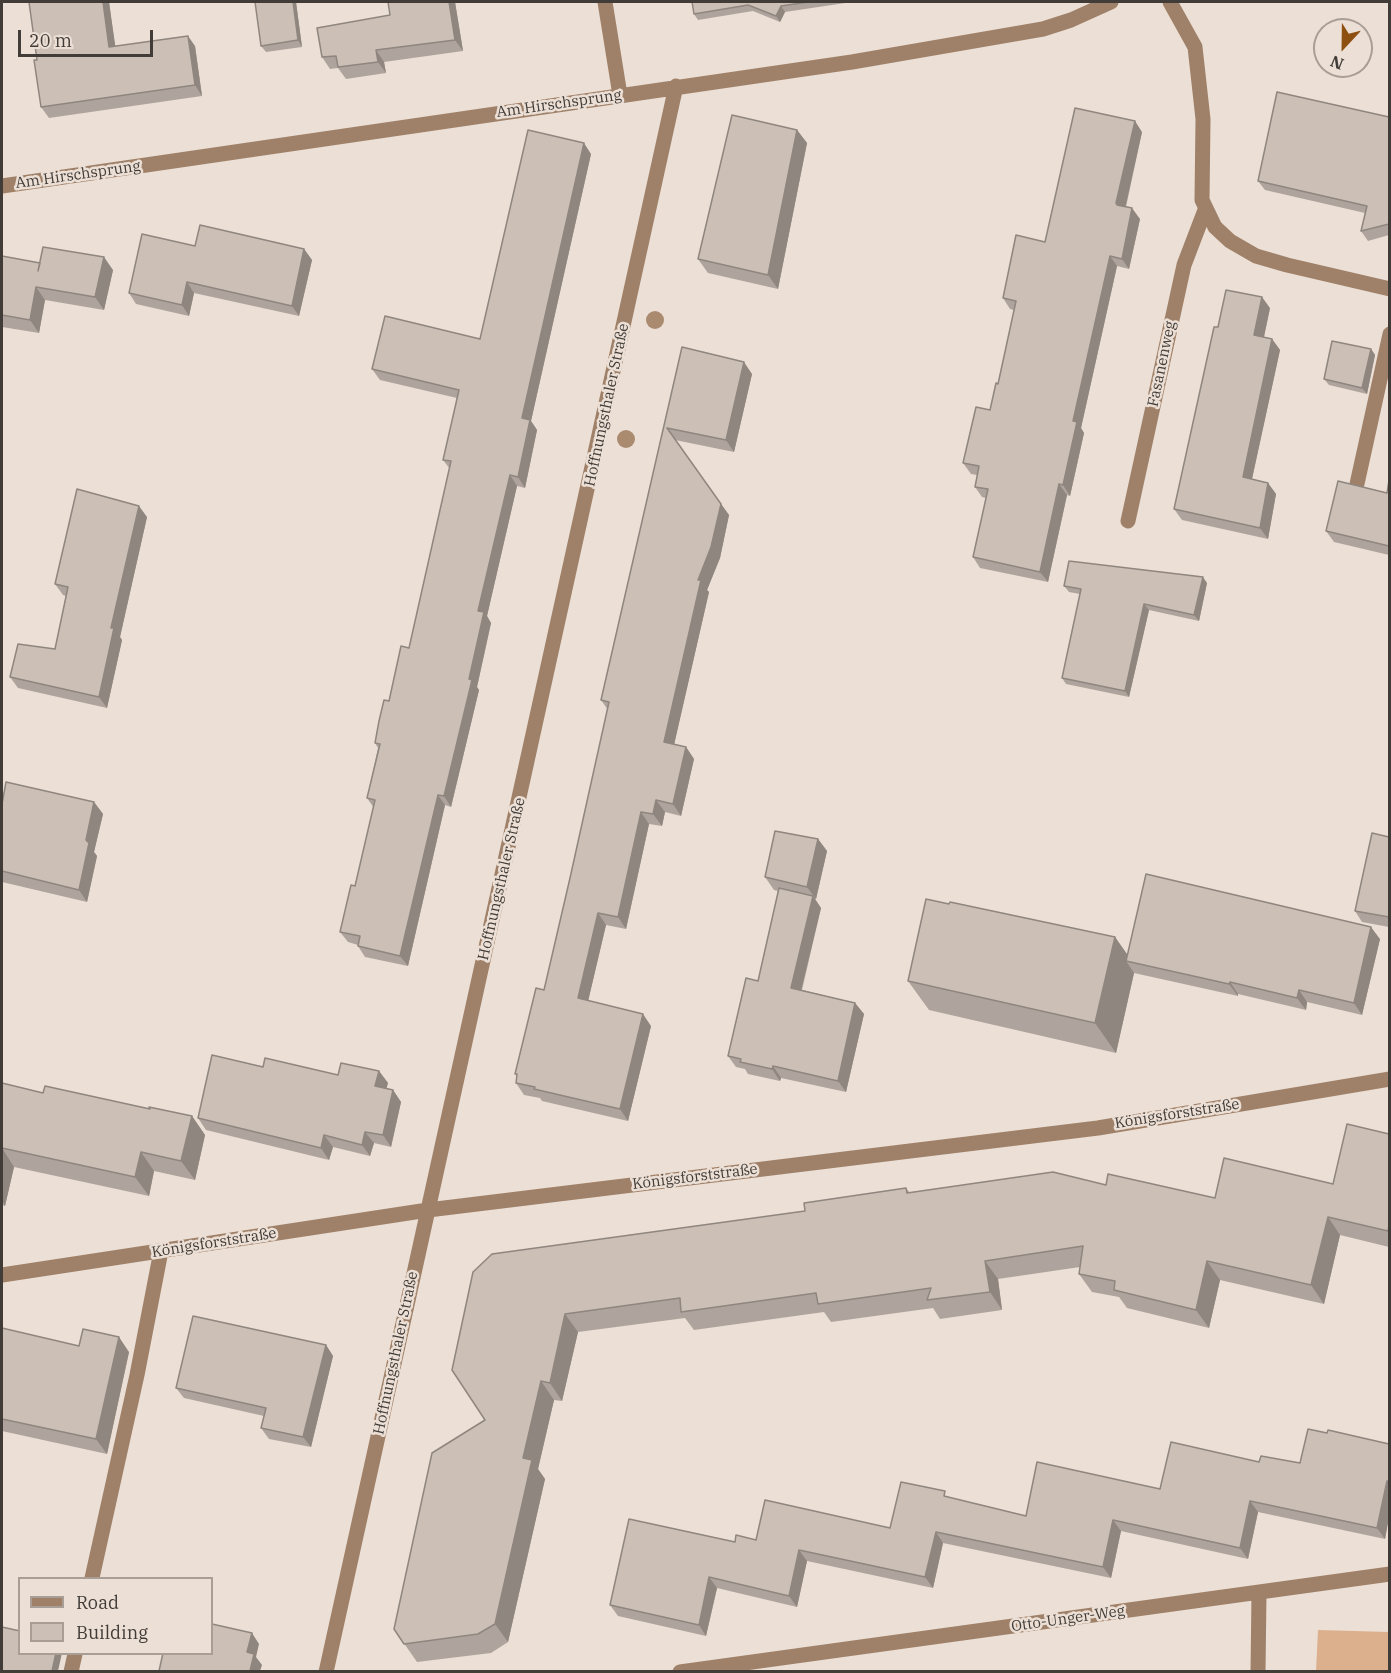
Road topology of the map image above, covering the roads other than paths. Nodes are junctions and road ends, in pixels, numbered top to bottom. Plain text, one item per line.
1 (605, 2) edge
2 (1111, 2) edge
3 (1170, 2) edge
4 (676, 87) junction
5 (620, 95) junction
6 (2, 186) edge
7 (1205, 210) junction
8 (1389, 289) edge
9 (1389, 334) edge
10 (1357, 484) edge
11 (1128, 521) dead end
12 (1389, 1079) edge
13 (428, 1210) junction
14 (161, 1251) junction
15 (2, 1275) edge
16 (1389, 1574) edge
17 (92, 1577) edge
18 (1259, 1593) junction
19 (75, 1655) edge
20 (746, 1667) edge
21 (71, 1671) edge
22 (326, 1671) edge
23 (680, 1671) edge
24 (1258, 1671) edge

1 - 5 street
2 - 4 street, Am Hirschsprung
3 - 7 street, Fasanenweg
4 - 5 street, Am Hirschsprung
4 - 13 street, Hoffnungsthaler Straße
5 - 6 street, Am Hirschsprung
7 - 8 street, Fasanenweg
7 - 11 street, Fasanenweg
9 - 10 street
12 - 13 street, Königsforststraße
13 - 14 street, Königsforststraße
13 - 22 street, Hoffnungsthaler Straße
14 - 15 street, Königsforststraße
14 - 17 street
16 - 18 street, Otto-Unger-Weg
18 - 20 street, Otto-Unger-Weg
18 - 24 street
19 - 21 street
20 - 23 street, Otto-Unger-Weg

